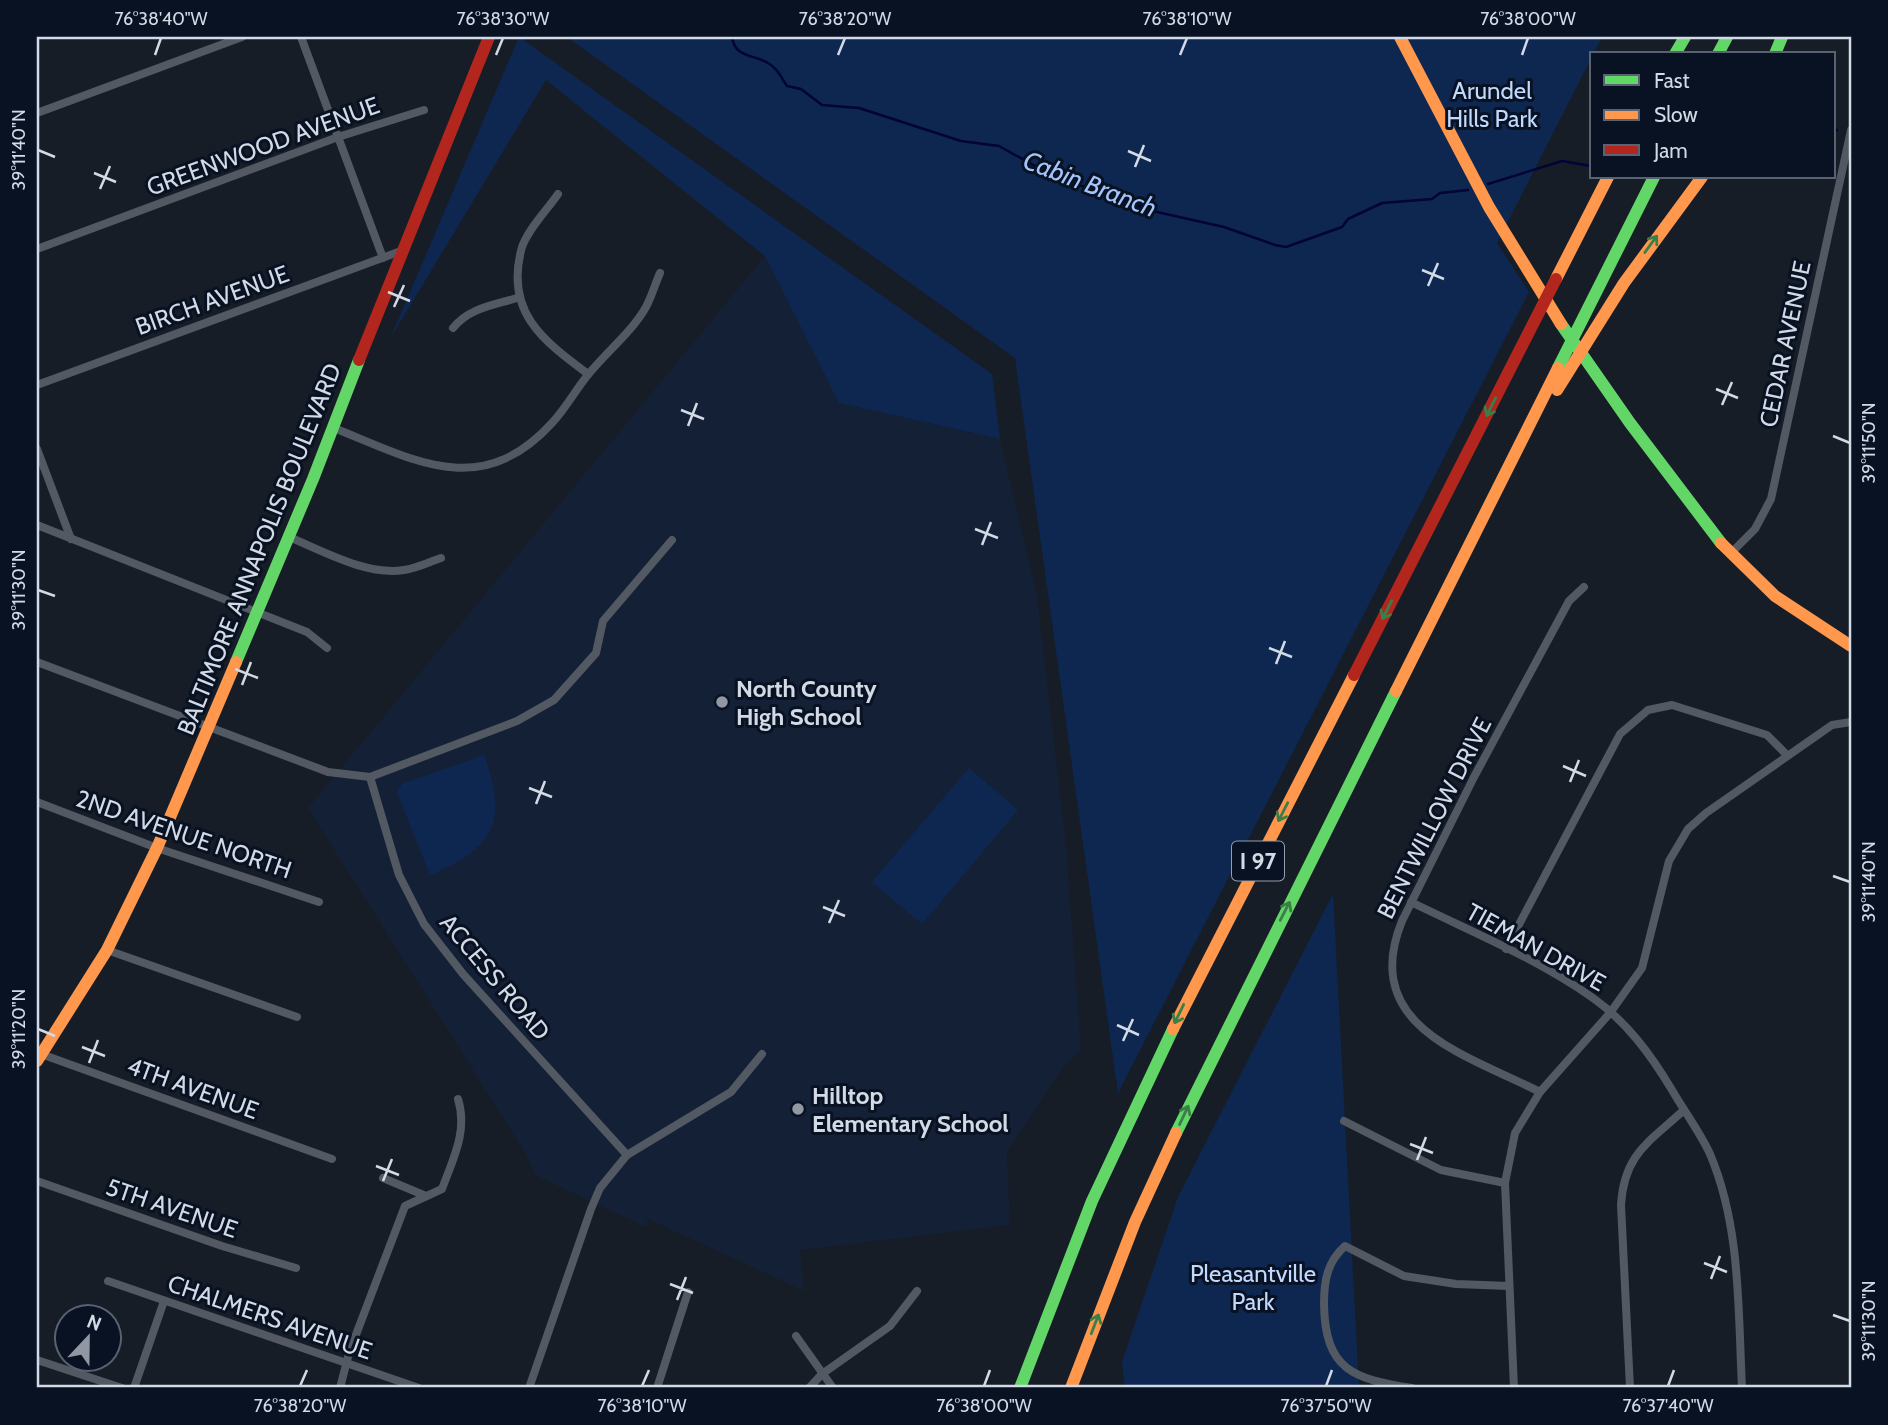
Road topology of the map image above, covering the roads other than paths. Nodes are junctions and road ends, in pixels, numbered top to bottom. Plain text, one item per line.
1 (242, 37) edge
2 (301, 37) edge
3 (489, 37) edge
4 (1400, 37) edge
5 (424, 110) dead end
6 (37, 113) edge
7 (1851, 130) edge
8 (338, 136) junction
9 (1607, 178) edge
10 (1653, 178) edge
11 (1701, 178) edge
12 (558, 194) dead end
13 (37, 249) edge
14 (401, 251) junction
15 (383, 258) junction
16 (660, 273) dead end
17 (517, 298) junction
18 (453, 328) dead end
19 (1563, 368) junction
20 (588, 374) junction
21 (37, 385) edge
22 (334, 428) junction
23 (37, 449) edge
24 (37, 525) edge
25 (289, 537) junction
26 (71, 539) junction
27 (672, 540) dead end
28 (1731, 553) junction
29 (441, 558) dead end
30 (1584, 587) dead end
31 (258, 612) junction
32 (1851, 646) edge
33 (327, 648) dead end
34 (37, 662) edge
35 (1851, 722) edge
36 (209, 727) junction
37 (1787, 755) junction
38 (370, 777) junction
39 (37, 802) edge
40 (157, 848) junction
41 (319, 902) dead end
42 (1411, 902) junction
43 (1506, 949) junction
44 (107, 950) junction
45 (1610, 1013) junction
46 (297, 1017) dead end
47 (762, 1054) dead end
48 (39, 1057) edge
49 (1540, 1092) junction
50 (458, 1099) dead end
51 (1684, 1110) junction
52 (1344, 1121) dead end
53 (628, 1155) junction
54 (332, 1159) dead end
55 (383, 1178) dead end
56 (37, 1181) edge
57 (1505, 1182) junction
58 (426, 1196) junction
59 (296, 1268) dead end
60 (107, 1281) dead end
61 (1509, 1286) junction
62 (917, 1291) dead end
63 (688, 1292) dead end
64 (164, 1301) junction
65 (796, 1336) dead end
66 (37, 1360) edge
67 (348, 1364) junction
68 (822, 1374) junction
69 (122, 1388) edge
70 (134, 1388) edge
71 (341, 1388) edge
72 (419, 1388) edge
73 (529, 1388) edge
74 (657, 1388) edge
75 (809, 1388) edge
76 (833, 1388) edge
77 (1020, 1388) edge
78 (1072, 1388) edge
79 (1412, 1388) edge
80 (1514, 1388) edge
81 (1630, 1388) edge
82 (1742, 1388) edge

1 - 6 street
2 - 8 street
3 - 14 main road, BALTIMORE ANNAPOLIS BOULEVARD
4 - 28 main road
5 - 8 street, GREENWOOD AVENUE
7 - 28 street, CEDAR AVENUE
8 - 13 street, GREENWOOD AVENUE
8 - 15 street
9 -> 77 main road, I 97
10 - 19 main road
19 -> 11 main road, I 97
12 - 17 street
14 - 15 street, BIRCH AVENUE
14 - 22 main road, BALTIMORE ANNAPOLIS BOULEVARD
15 - 21 street, BIRCH AVENUE
16 - 20 street
17 - 18 street
17 - 20 street
78 -> 19 main road, I 97
20 - 22 street
22 - 25 main road, BALTIMORE ANNAPOLIS BOULEVARD
23 - 26 street
24 - 26 street
25 - 29 street
25 - 31 main road, BALTIMORE ANNAPOLIS BOULEVARD
26 - 31 street
27 - 38 street
28 - 32 main road
30 - 42 street, BENTWILLOW DRIVE
31 - 33 street
31 - 36 main road, BALTIMORE ANNAPOLIS BOULEVARD
34 - 36 street
35 - 37 street
36 - 38 street
36 - 40 main road, BALTIMORE ANNAPOLIS BOULEVARD
37 - 43 street
37 - 45 street
38 - 53 street, ACCESS ROAD
39 - 40 street, 2ND AVENUE NORTH
40 - 41 street, 2ND AVENUE NORTH
40 - 44 main road, BALTIMORE ANNAPOLIS BOULEVARD
42 - 43 street, TIEMAN DRIVE
42 - 49 street, BENTWILLOW DRIVE
43 - 45 street, TIEMAN DRIVE
44 - 46 street
44 - 48 main road, BALTIMORE ANNAPOLIS BOULEVARD
45 - 49 street
45 - 51 street, TIEMAN DRIVE
47 - 53 street
48 - 54 street, 4TH AVENUE
49 - 57 street
50 - 58 street
51 - 81 street
51 - 82 street, TIEMAN DRIVE
52 - 57 street
53 - 73 street
55 - 58 street
56 - 59 street, 5TH AVENUE
57 - 61 street
58 - 67 street
60 - 64 street, CHALMERS AVENUE
61 - 79 street
61 - 80 street
62 - 68 street
63 - 74 street
64 - 67 street, CHALMERS AVENUE
64 - 70 street
65 - 68 street
66 - 69 street
67 - 71 street
67 - 72 street, CHALMERS AVENUE
68 - 75 street
68 - 76 street

